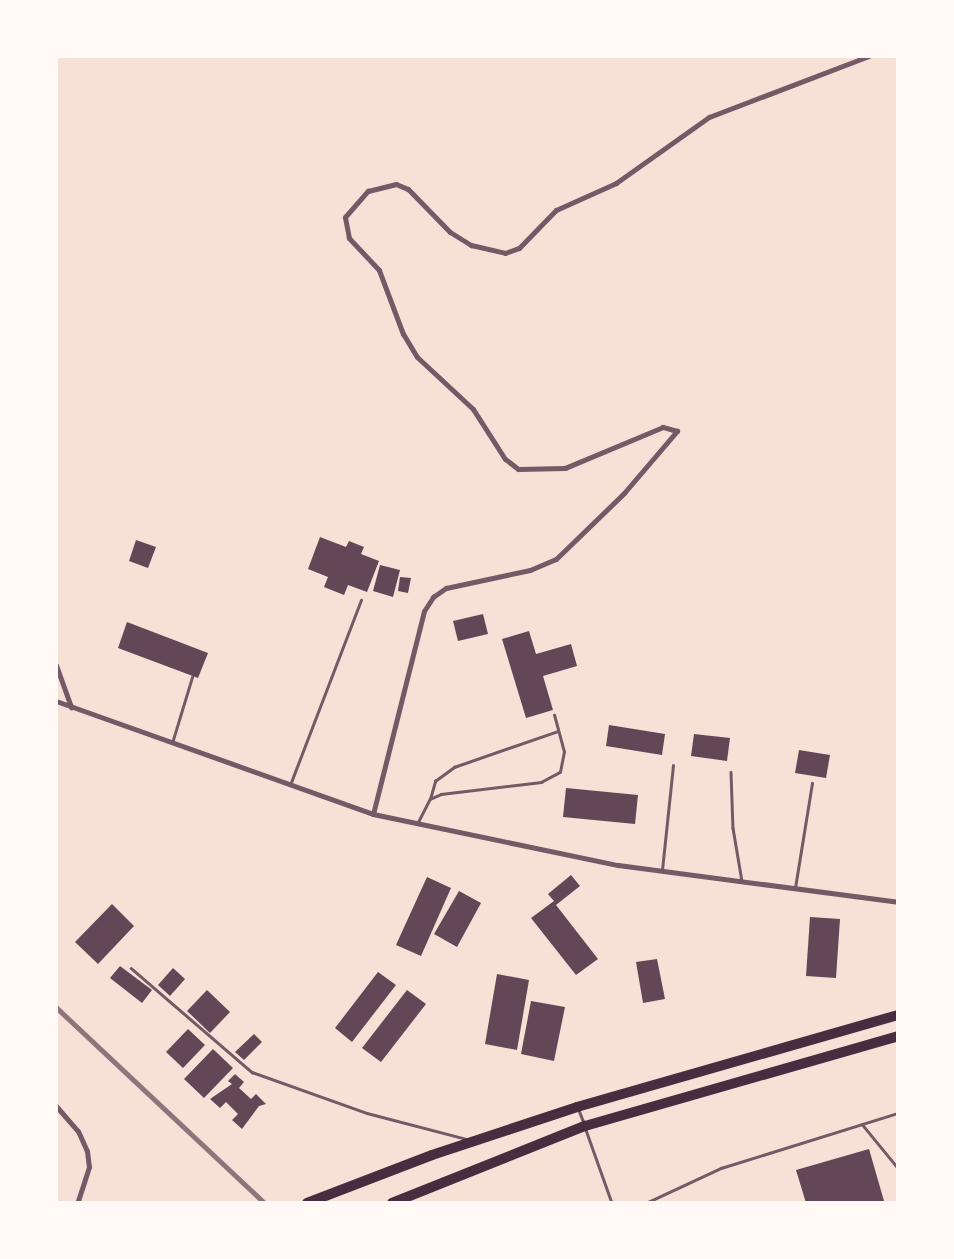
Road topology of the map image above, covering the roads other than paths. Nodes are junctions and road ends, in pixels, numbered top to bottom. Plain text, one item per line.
1 (869, 56) edge
2 (361, 600) dead end
3 (56, 665) edge
4 (192, 677) dead end
5 (56, 702) edge
6 (71, 707) junction
7 (554, 715) dead end
8 (558, 731) junction
9 (172, 743) junction
10 (673, 766) dead end
11 (732, 772) dead end
12 (812, 783) dead end
13 (290, 785) junction
14 (430, 799) junction
15 (373, 814) junction
16 (417, 824) junction
17 (663, 870) junction
18 (742, 881) junction
19 (794, 888) junction
20 (898, 902) edge
21 (131, 968) dead end
22 (898, 1015) edge
23 (898, 1036) edge
24 (56, 1106) edge
25 (578, 1107) junction
26 (898, 1113) edge
27 (862, 1124) junction
28 (585, 1126) junction
29 (475, 1141) junction
30 (898, 1168) edge
31 (77, 1203) edge
32 (307, 1203) edge
33 (392, 1203) edge
34 (612, 1203) edge
35 (646, 1203) edge

1 - 15 street
2 - 13 lane
3 - 6 street
4 - 9 lane
5 - 6 street
6 - 9 street
7 - 8 lane
8 - 14 lane
8 - 14 lane
9 - 13 street
10 - 17 lane
11 - 18 lane
12 - 19 lane
13 - 15 street
14 - 16 lane
15 - 16 street
16 - 17 street
17 - 18 street
18 - 19 street
19 - 20 street
21 - 29 lane
22 - 25 highway
23 - 28 highway
24 - 31 street
25 - 28 lane
25 - 29 highway
26 - 27 lane
27 - 30 lane
27 - 35 lane
28 - 33 highway
28 - 34 lane
29 - 32 highway

